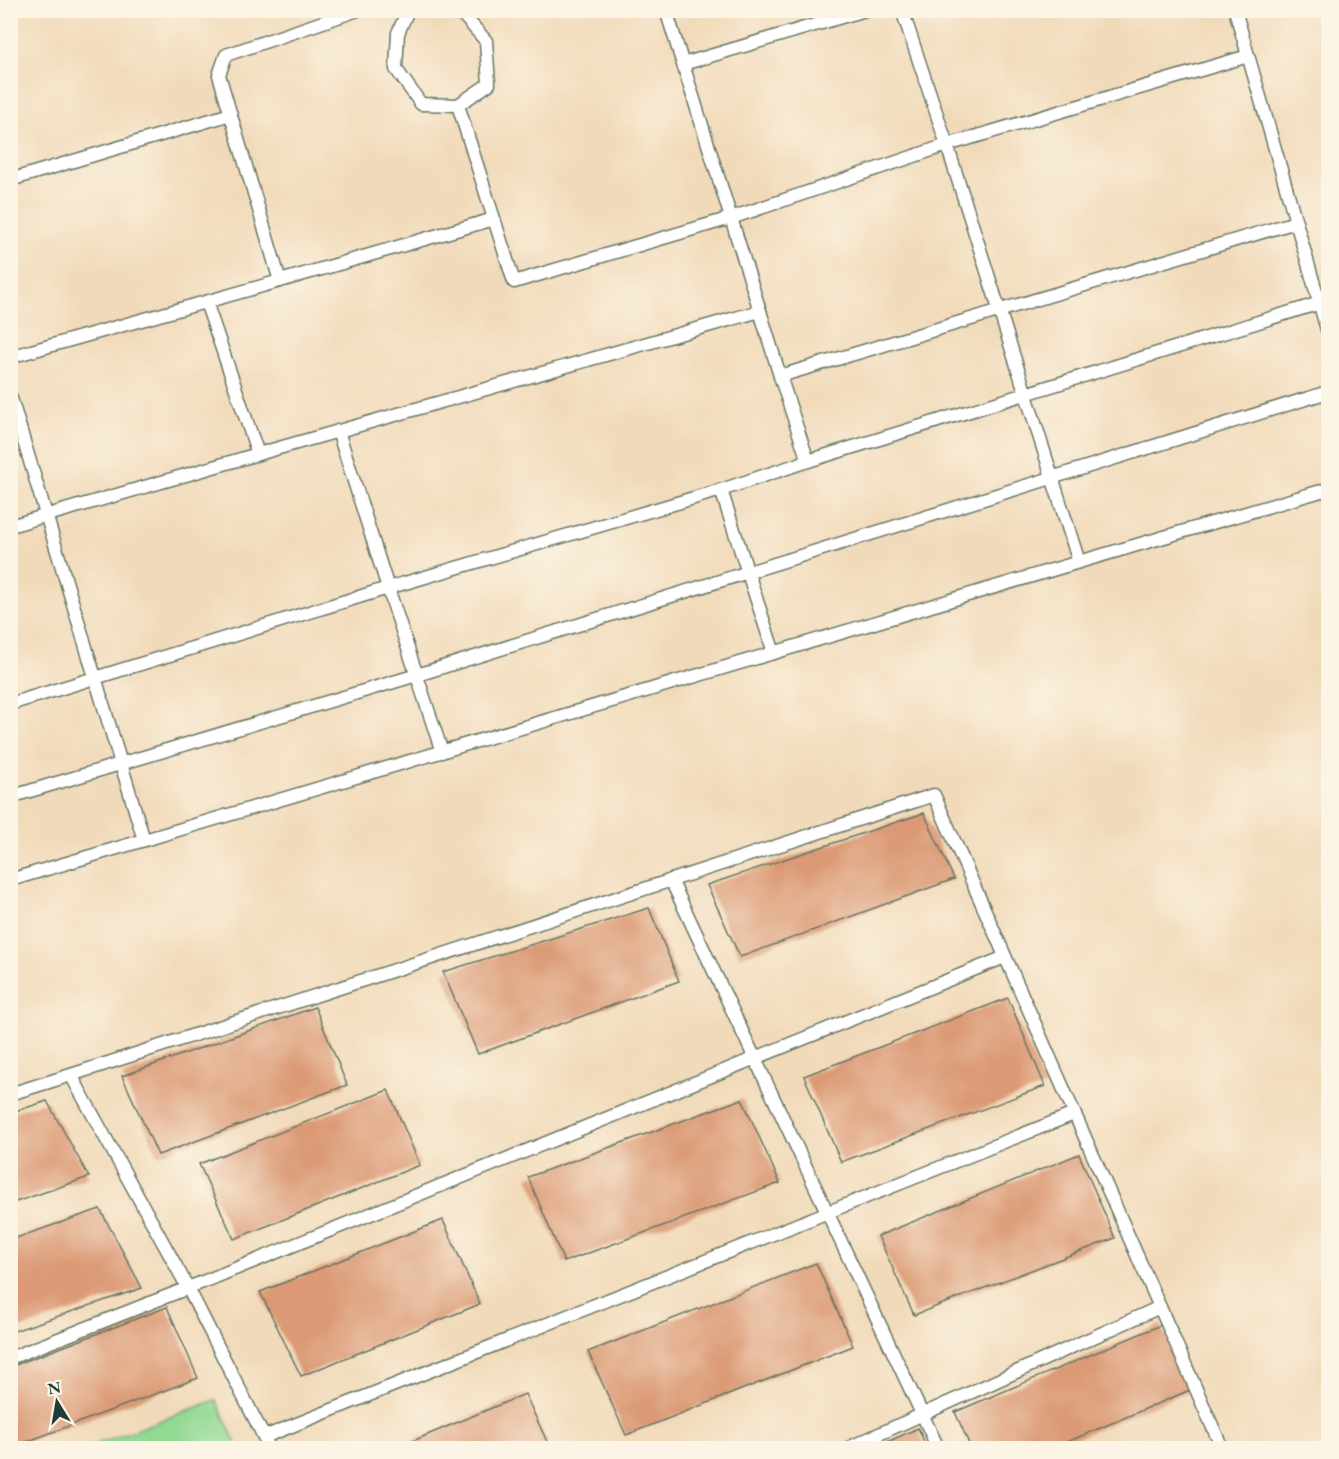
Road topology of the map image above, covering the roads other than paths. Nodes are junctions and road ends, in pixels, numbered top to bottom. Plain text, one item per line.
1 (358, 10) edge
2 (408, 10) edge
3 (453, 10) edge
4 (666, 10) edge
5 (865, 10) edge
6 (902, 10) edge
7 (1235, 10) edge
8 (1248, 56) junction
9 (683, 64) junction
10 (458, 105) junction
11 (231, 114) junction
12 (947, 145) junction
13 (10, 180) edge
14 (731, 218) junction
15 (494, 219) junction
16 (1296, 222) junction
17 (280, 281) junction
18 (206, 302) junction
19 (1320, 303) junction
20 (760, 311) junction
21 (1329, 333) edge
22 (10, 357) edge
23 (780, 376) junction
24 (1329, 393) edge
25 (10, 395) edge
26 (338, 431) junction
27 (258, 454) junction
28 (808, 461) junction
29 (1329, 489) edge
30 (721, 490) junction
31 (10, 526) edge
32 (1079, 562) junction
33 (388, 588) junction
34 (774, 653) junction
35 (417, 675) junction
36 (10, 704) edge
37 (442, 752) junction
38 (10, 797) edge
39 (144, 840) junction
40 (10, 880) edge
41 (671, 880) junction
42 (1005, 957) junction
43 (71, 1075) junction
44 (10, 1094) edge
45 (1074, 1114) junction
46 (188, 1288) junction
47 (1160, 1307) junction
48 (10, 1358) edge
49 (266, 1443) edge
50 (848, 1449) edge
51 (938, 1449) edge
52 (1222, 1449) edge

1 - 11 lane
2 - 10 lane
3 - 10 lane
4 - 9 lane
5 - 9 lane
6 - 12 lane
7 - 8 lane
8 - 12 lane
8 - 16 lane
9 - 14 lane
10 - 15 lane
11 - 13 lane
11 - 17 lane
12 - 14 lane
12 - 32 lane
14 - 15 lane
14 - 20 lane
15 - 17 lane
16 - 19 lane
16 - 23 lane
17 - 18 lane
18 - 22 lane
18 - 27 lane
19 - 21 lane
19 - 28 lane
20 - 23 lane
20 - 26 lane
23 - 28 lane
24 - 35 lane
25 - 39 lane
26 - 27 lane
26 - 33 lane
27 - 31 lane
28 - 30 lane
29 - 32 lane
30 - 33 lane
30 - 34 lane
32 - 34 lane
33 - 35 lane
33 - 36 lane
34 - 37 lane
35 - 37 lane
35 - 38 lane
37 - 39 lane
39 - 40 lane
41 - 42 lane
41 - 43 lane
41 - 51 lane
42 - 45 lane
42 - 46 lane
43 - 44 lane
43 - 46 lane
45 - 47 lane
45 - 49 lane
46 - 48 lane
46 - 49 lane
47 - 50 lane
47 - 52 lane

